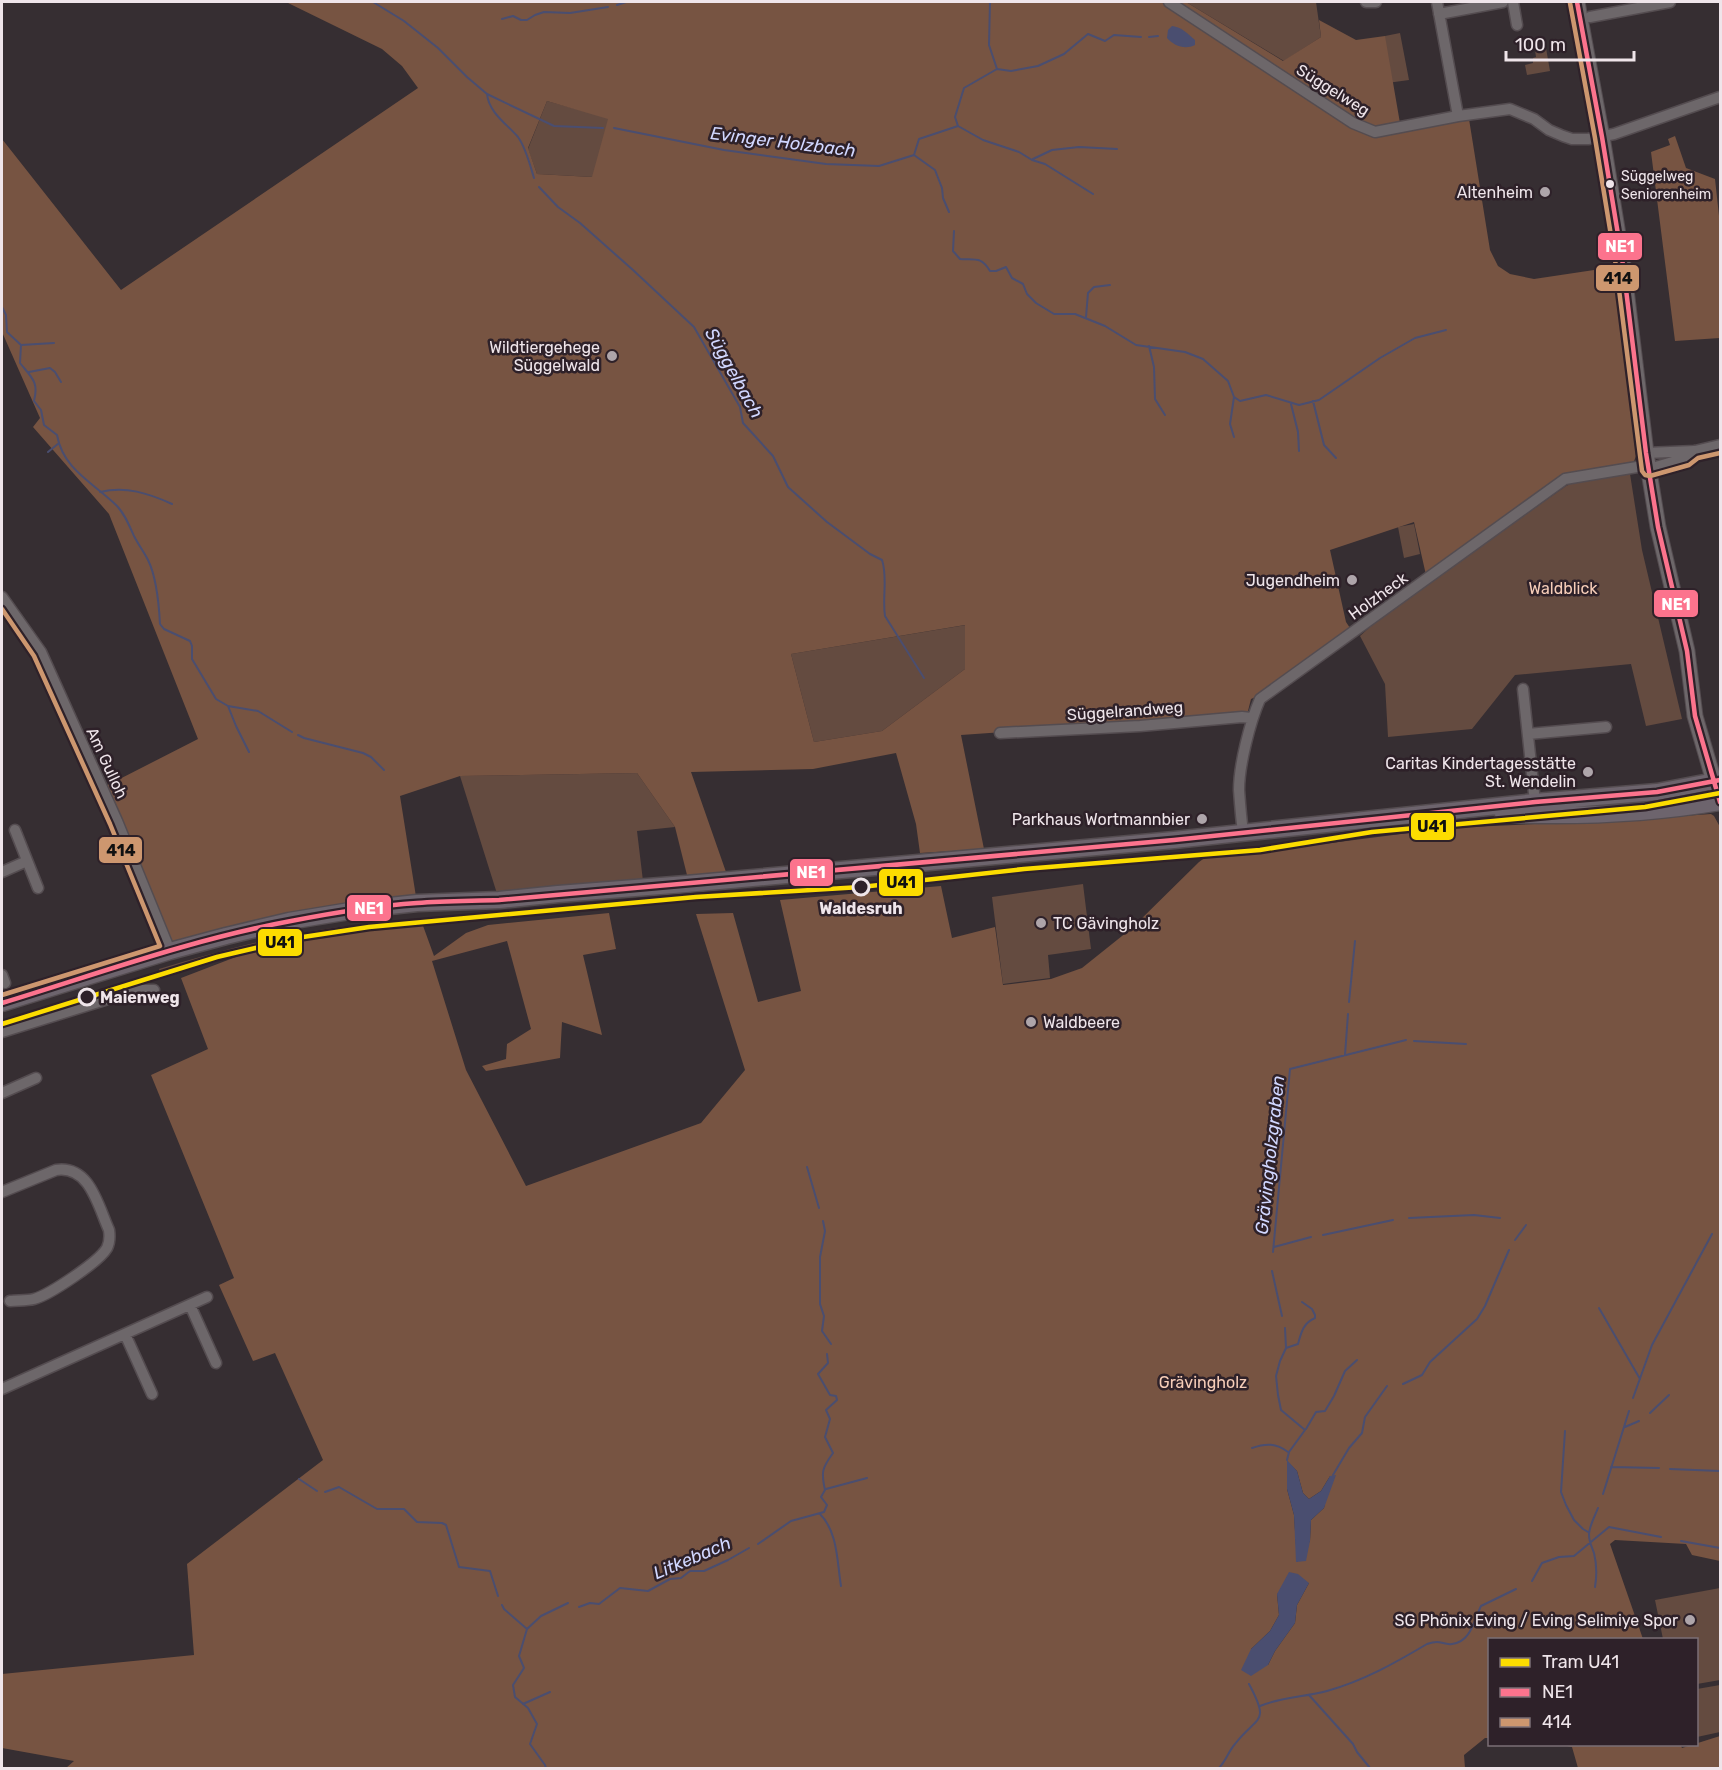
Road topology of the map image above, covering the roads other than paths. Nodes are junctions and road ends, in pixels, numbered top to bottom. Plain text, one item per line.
1 (1169, 2) edge
2 (1366, 2) edge
3 (1376, 2) edge
4 (1437, 2) edge
5 (1503, 2) edge
6 (1513, 2) edge
7 (1577, 2) edge
8 (1670, 2) edge
9 (1439, 14) junction
10 (1590, 17) dead end
11 (1517, 25) dead end
12 (1720, 97) edge
13 (1458, 116) junction
14 (1602, 137) junction
15 (1720, 445) edge
16 (1695, 451) junction
17 (1646, 453) junction
18 (1643, 468) junction
19 (2, 597) edge
20 (1524, 689) dead end
21 (1251, 718) junction
22 (1606, 727) dead end
23 (1000, 734) dead end
24 (1528, 734) junction
25 (1717, 781) edge
26 (1535, 802) junction
27 (1720, 802) edge
28 (1439, 813) junction
29 (15, 830) dead end
30 (1243, 832) junction
31 (27, 861) junction
32 (2, 872) edge
33 (38, 888) dead end
34 (170, 951) junction
35 (154, 990) dead end
36 (2, 1003) edge
37 (2, 1032) edge
38 (36, 1078) dead end
39 (2, 1093) edge
40 (2, 1192) edge
41 (207, 1297) dead end
42 (10, 1301) dead end
43 (190, 1305) junction
44 (125, 1334) junction
45 (216, 1363) dead end
46 (2, 1389) edge
47 (152, 1394) dead end

1 - 13 street, Süggelweg
2 - 3 street
4 - 9 street
5 - 9 street
6 - 11 street
7 - 14 main road
8 - 10 street
9 - 13 street
12 - 14 street, Süggelweg
13 - 14 street, Süggelweg
14 - 17 main road
15 - 16 street
16 - 17 street
16 - 18 street, Holzheck
17 - 18 main road
18 - 21 street, Holzheck
18 - 25 main road
19 - 34 street, Am Gulloh
20 - 24 street
21 - 23 street, Süggelrandweg
21 - 30 street, Holzheck
22 - 24 street
24 - 26 street
25 - 26 main road
25 - 27 main road
26 - 28 main road
27 - 28 main road
28 - 30 main road
29 - 31 street
30 - 34 main road
31 - 32 street
31 - 33 street
34 - 36 main road
35 - 37 street
38 - 39 street
40 - 42 street
41 - 43 street
43 - 44 street
43 - 45 street
44 - 46 street
44 - 47 street

